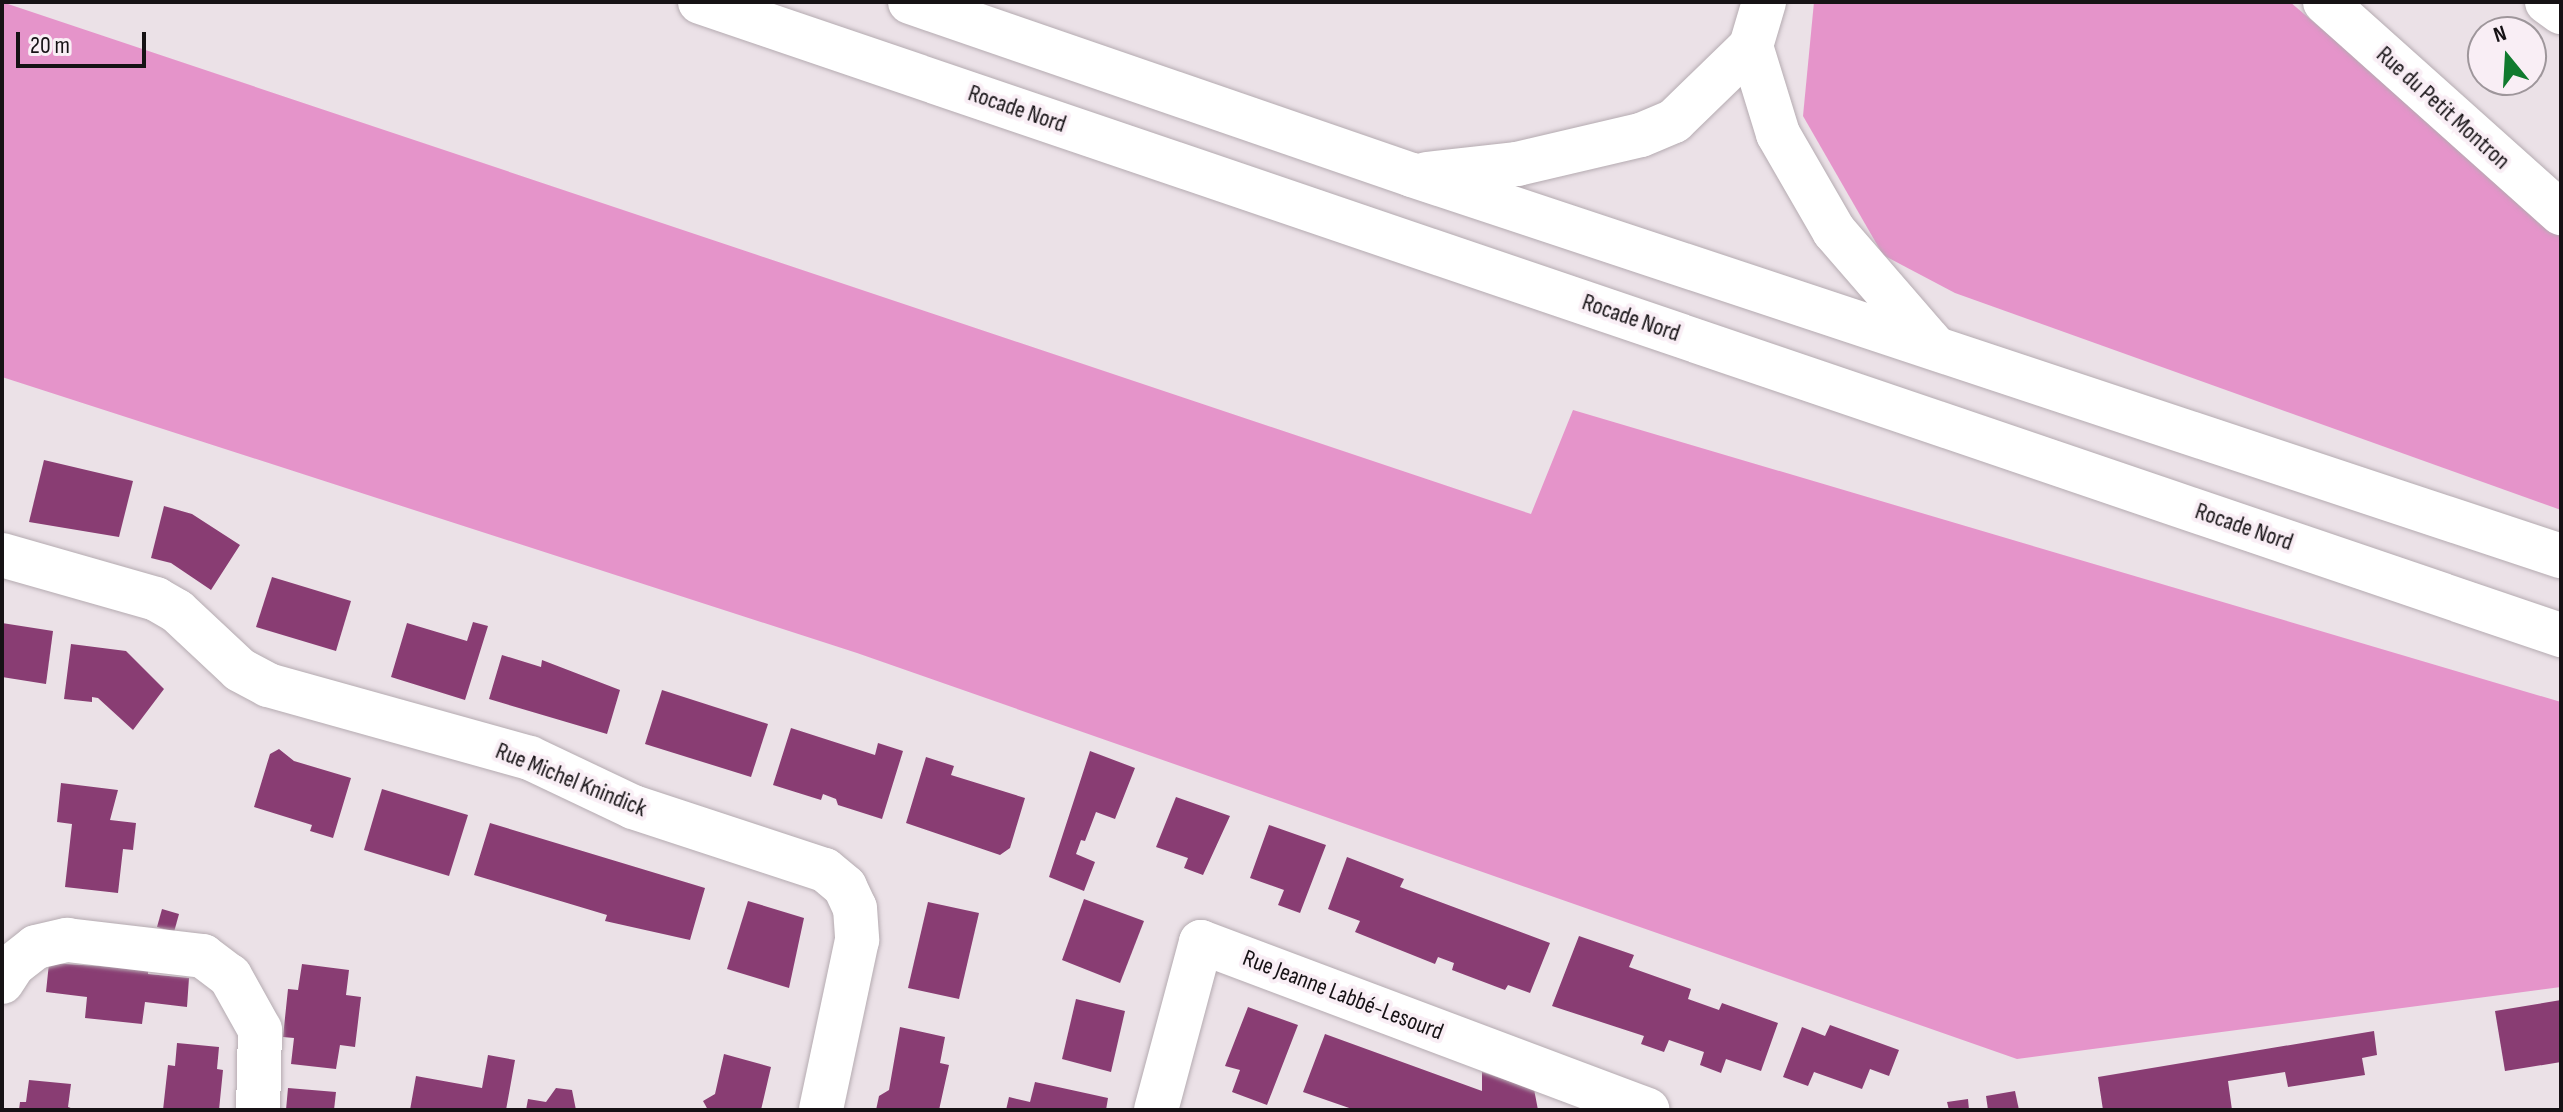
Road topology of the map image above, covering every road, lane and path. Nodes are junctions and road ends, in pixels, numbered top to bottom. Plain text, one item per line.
1 (700, 2) edge
2 (910, 2) edge
3 (1764, 2) edge
4 (2325, 2) edge
5 (2547, 2) edge
6 (2561, 12) edge
7 (1751, 46) junction
8 (1412, 175) junction
9 (2561, 213) edge
10 (1932, 344) junction
11 (2, 555) edge
12 (2561, 556) edge
13 (2561, 635) edge
14 (2, 982) edge
15 (258, 1110) edge
16 (821, 1110) edge
17 (1156, 1110) edge
18 (1647, 1110) edge

1 - 13 main road, Rocade Nord
2 - 8 main road
3 - 7 main road
4 - 9 main road, Rue du Petit Montron
5 - 6 main road
7 - 8 main road
7 - 10 main road
8 - 10 main road
10 - 12 main road
11 - 16 main road, Rue Michel Knindick
14 - 15 main road
17 - 18 main road, Rue Jeanne Labbé-Lesourd

